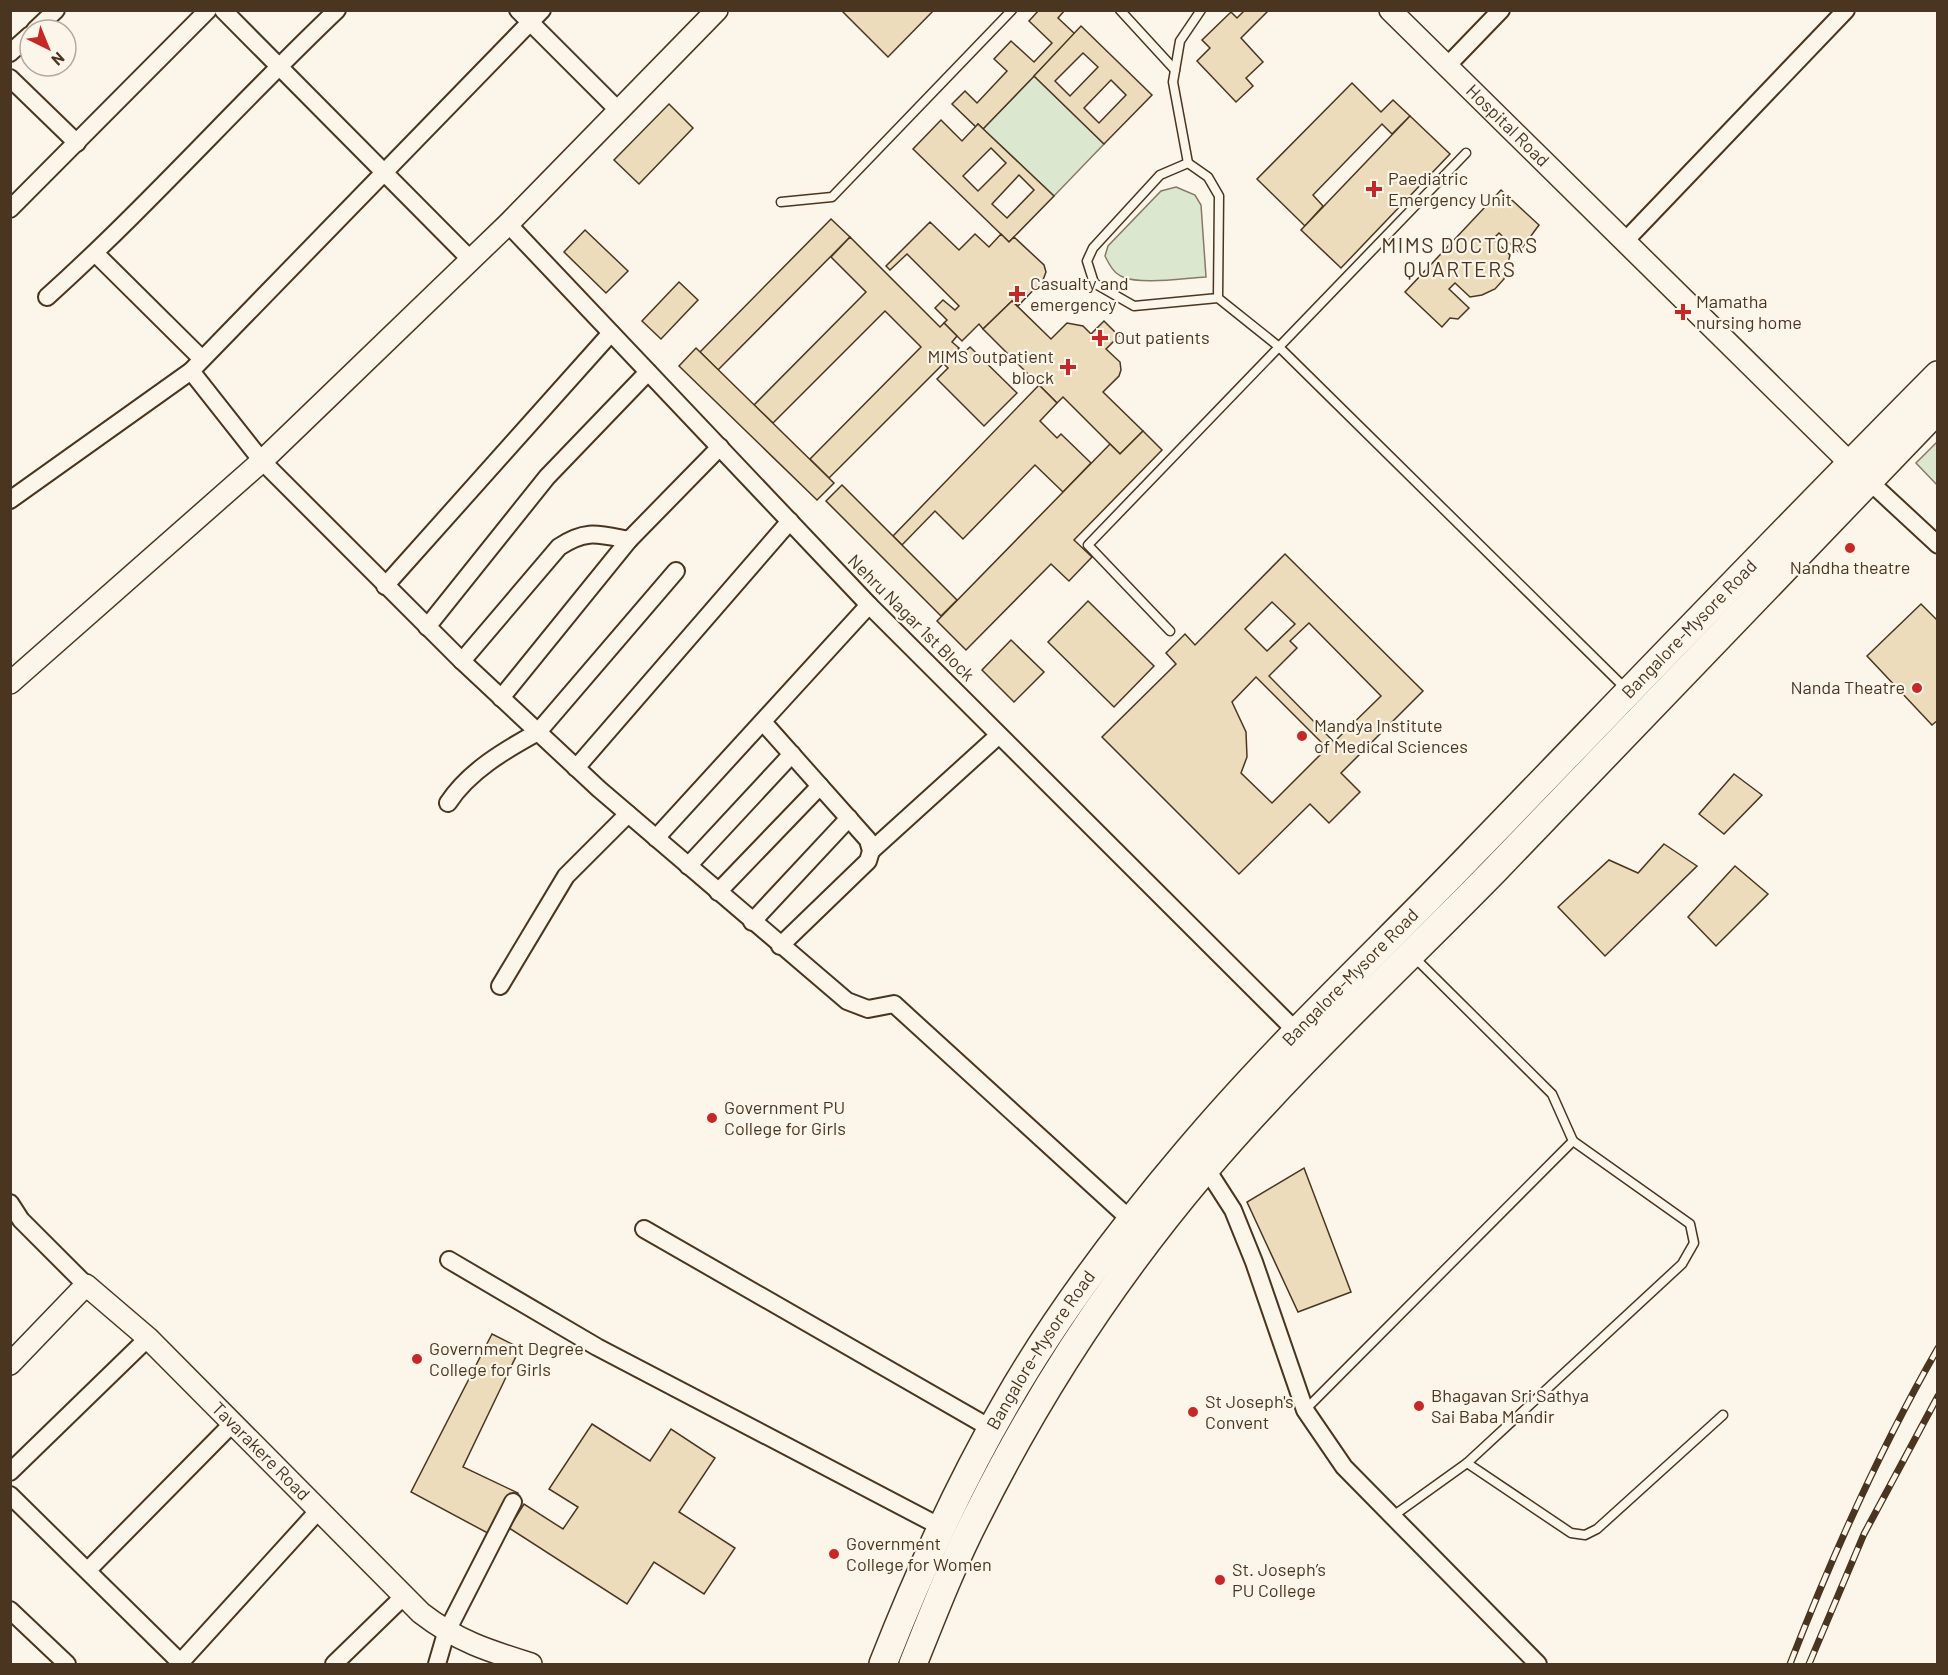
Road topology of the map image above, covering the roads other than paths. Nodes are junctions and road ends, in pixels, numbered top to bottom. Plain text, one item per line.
1 (208, 10) edge
2 (224, 10) edge
3 (337, 10) edge
4 (717, 10) edge
5 (1012, 10) edge
6 (1201, 10) edge
7 (1390, 10) edge
8 (1501, 10) edge
9 (1846, 10) edge
10 (1125, 12) edge
11 (530, 14) edge
12 (1447, 66) junction
13 (277, 67) junction
14 (1175, 70) junction
15 (10, 78) edge
16 (620, 112) junction
17 (77, 143) junction
18 (1466, 153) dead end
19 (1188, 164) junction
20 (383, 172) junction
21 (781, 202) dead end
22 (10, 209) edge
23 (508, 224) junction
24 (1626, 240) junction
25 (95, 254) junction
26 (471, 259) junction
27 (48, 297) dead end
28 (1218, 298) junction
29 (611, 333) junction
30 (1278, 346) junction
31 (197, 365) junction
32 (648, 372) junction
33 (1938, 375) edge
34 (1938, 409) edge
35 (720, 447) junction
36 (262, 461) junction
37 (1859, 472) junction
38 (10, 500) edge
39 (790, 521) junction
40 (629, 540) junction
41 (1938, 545) edge
42 (676, 571) dead end
43 (385, 586) junction
44 (869, 605) junction
45 (427, 627) junction
46 (1170, 631) dead end
47 (462, 661) junction
48 (10, 683) edge
49 (501, 698) junction
50 (1639, 702) junction
51 (763, 722) junction
52 (538, 732) junction
53 (999, 735) junction
54 (792, 754) junction
55 (576, 768) junction
56 (820, 786) junction
57 (448, 803) dead end
58 (628, 814) junction
59 (849, 818) junction
60 (656, 838) junction
61 (871, 851) junction
62 (688, 866) junction
63 (718, 892) junction
64 (752, 922) junction
65 (1404, 945) junction
66 (780, 946) junction
67 (500, 986) dead end
68 (1296, 1031) junction
69 (1573, 1141) junction
70 (1206, 1168) junction
71 (10, 1203) edge
72 (1132, 1221) junction
73 (16, 1224) edge
74 (644, 1229) dead end
75 (449, 1260) dead end
76 (86, 1285) junction
77 (148, 1338) junction
78 (10, 1364) edge
79 (1305, 1410) junction
80 (1723, 1415) dead end
81 (233, 1423) junction
82 (992, 1429) junction
83 (1467, 1463) junction
84 (10, 1472) edge
85 (10, 1495) edge
86 (513, 1502) dead end
87 (319, 1510) junction
88 (1393, 1516) junction
89 (941, 1527) junction
90 (88, 1570) junction
91 (404, 1596) junction
92 (10, 1610) edge
93 (446, 1632) junction
94 (181, 1664) edge
95 (67, 1665) edge
96 (334, 1665) edge
97 (437, 1665) edge
98 (531, 1665) edge
99 (883, 1665) edge
100 (913, 1665) edge
101 (1538, 1665) edge

1 - 17 street
2 - 13 street
3 - 13 street
4 - 16 street
5 - 21 lane
6 - 14 lane
7 - 12 street, Hospital Road
8 - 12 street
9 - 24 street
10 - 14 lane
11 - 16 street
11 - 20 street
12 - 24 street, Hospital Road
13 - 20 street
13 - 25 street
14 - 19 lane
15 - 17 street
16 - 23 street
17 - 22 street
18 - 30 lane
19 - 28 lane
19 - 28 lane
20 - 26 street
20 - 31 street
23 - 26 street
23 - 29 street, Nehru Nagar 1st Block
24 - 37 street, Hospital Road
25 - 27 street
25 - 31 street
26 - 36 street
28 - 30 lane
29 - 32 street, Nehru Nagar 1st Block
29 - 43 street
30 - 46 lane
30 - 50 lane
31 - 36 street
31 - 38 street
32 - 35 street, Nehru Nagar 1st Block
32 - 45 street
33 - 37 main road, Bangalore-Mysore Road
34 - 37 main road, Bangalore-Mysore Road
35 - 39 street, Nehru Nagar 1st Block
35 - 40 street
36 - 43 street
36 - 48 street
37 - 41 street
37 - 50 main road, Bangalore-Mysore Road
39 - 44 street, Nehru Nagar 1st Block
39 - 55 street
40 - 47 street
40 - 49 street
42 - 52 street
43 - 45 street
44 - 51 street
44 - 53 street, Nehru Nagar 1st Block
45 - 47 street
47 - 49 street
49 - 52 street
50 - 65 main road, Bangalore-Mysore Road
51 - 54 street
51 - 60 street
52 - 55 street
52 - 57 street
53 - 61 street
53 - 68 street, Nehru Nagar 1st Block
54 - 56 street
54 - 62 street
55 - 58 street
56 - 59 street
56 - 63 street
58 - 60 street
58 - 67 street
59 - 61 street
59 - 64 street
60 - 62 street
61 - 66 street
62 - 63 street
63 - 64 street
64 - 66 street
65 - 68 main road, Bangalore-Mysore Road
65 - 69 lane
65 - 70 main road, Bangalore-Mysore Road
66 - 72 street
68 - 72 main road, Bangalore-Mysore Road
69 - 79 lane
69 - 83 lane
70 - 79 street
70 - 100 main road, Bangalore-Mysore Road
71 - 73 street
72 - 82 main road, Bangalore-Mysore Road
73 - 76 street
74 - 82 street
75 - 89 street
76 - 77 street, Tavarakere Road
76 - 78 street
77 - 81 street, Tavarakere Road
77 - 84 street
79 - 88 street
80 - 83 lane
81 - 87 street, Tavarakere Road
81 - 90 street
82 - 89 main road, Bangalore-Mysore Road
83 - 88 lane
85 - 90 street
86 - 93 street
87 - 91 street, Tavarakere Road
87 - 94 street
88 - 101 street
89 - 99 main road, Bangalore-Mysore Road
90 - 94 street
91 - 93 street, Tavarakere Road
91 - 96 street
92 - 95 street
93 - 97 street
93 - 98 street, Tavarakere Road

